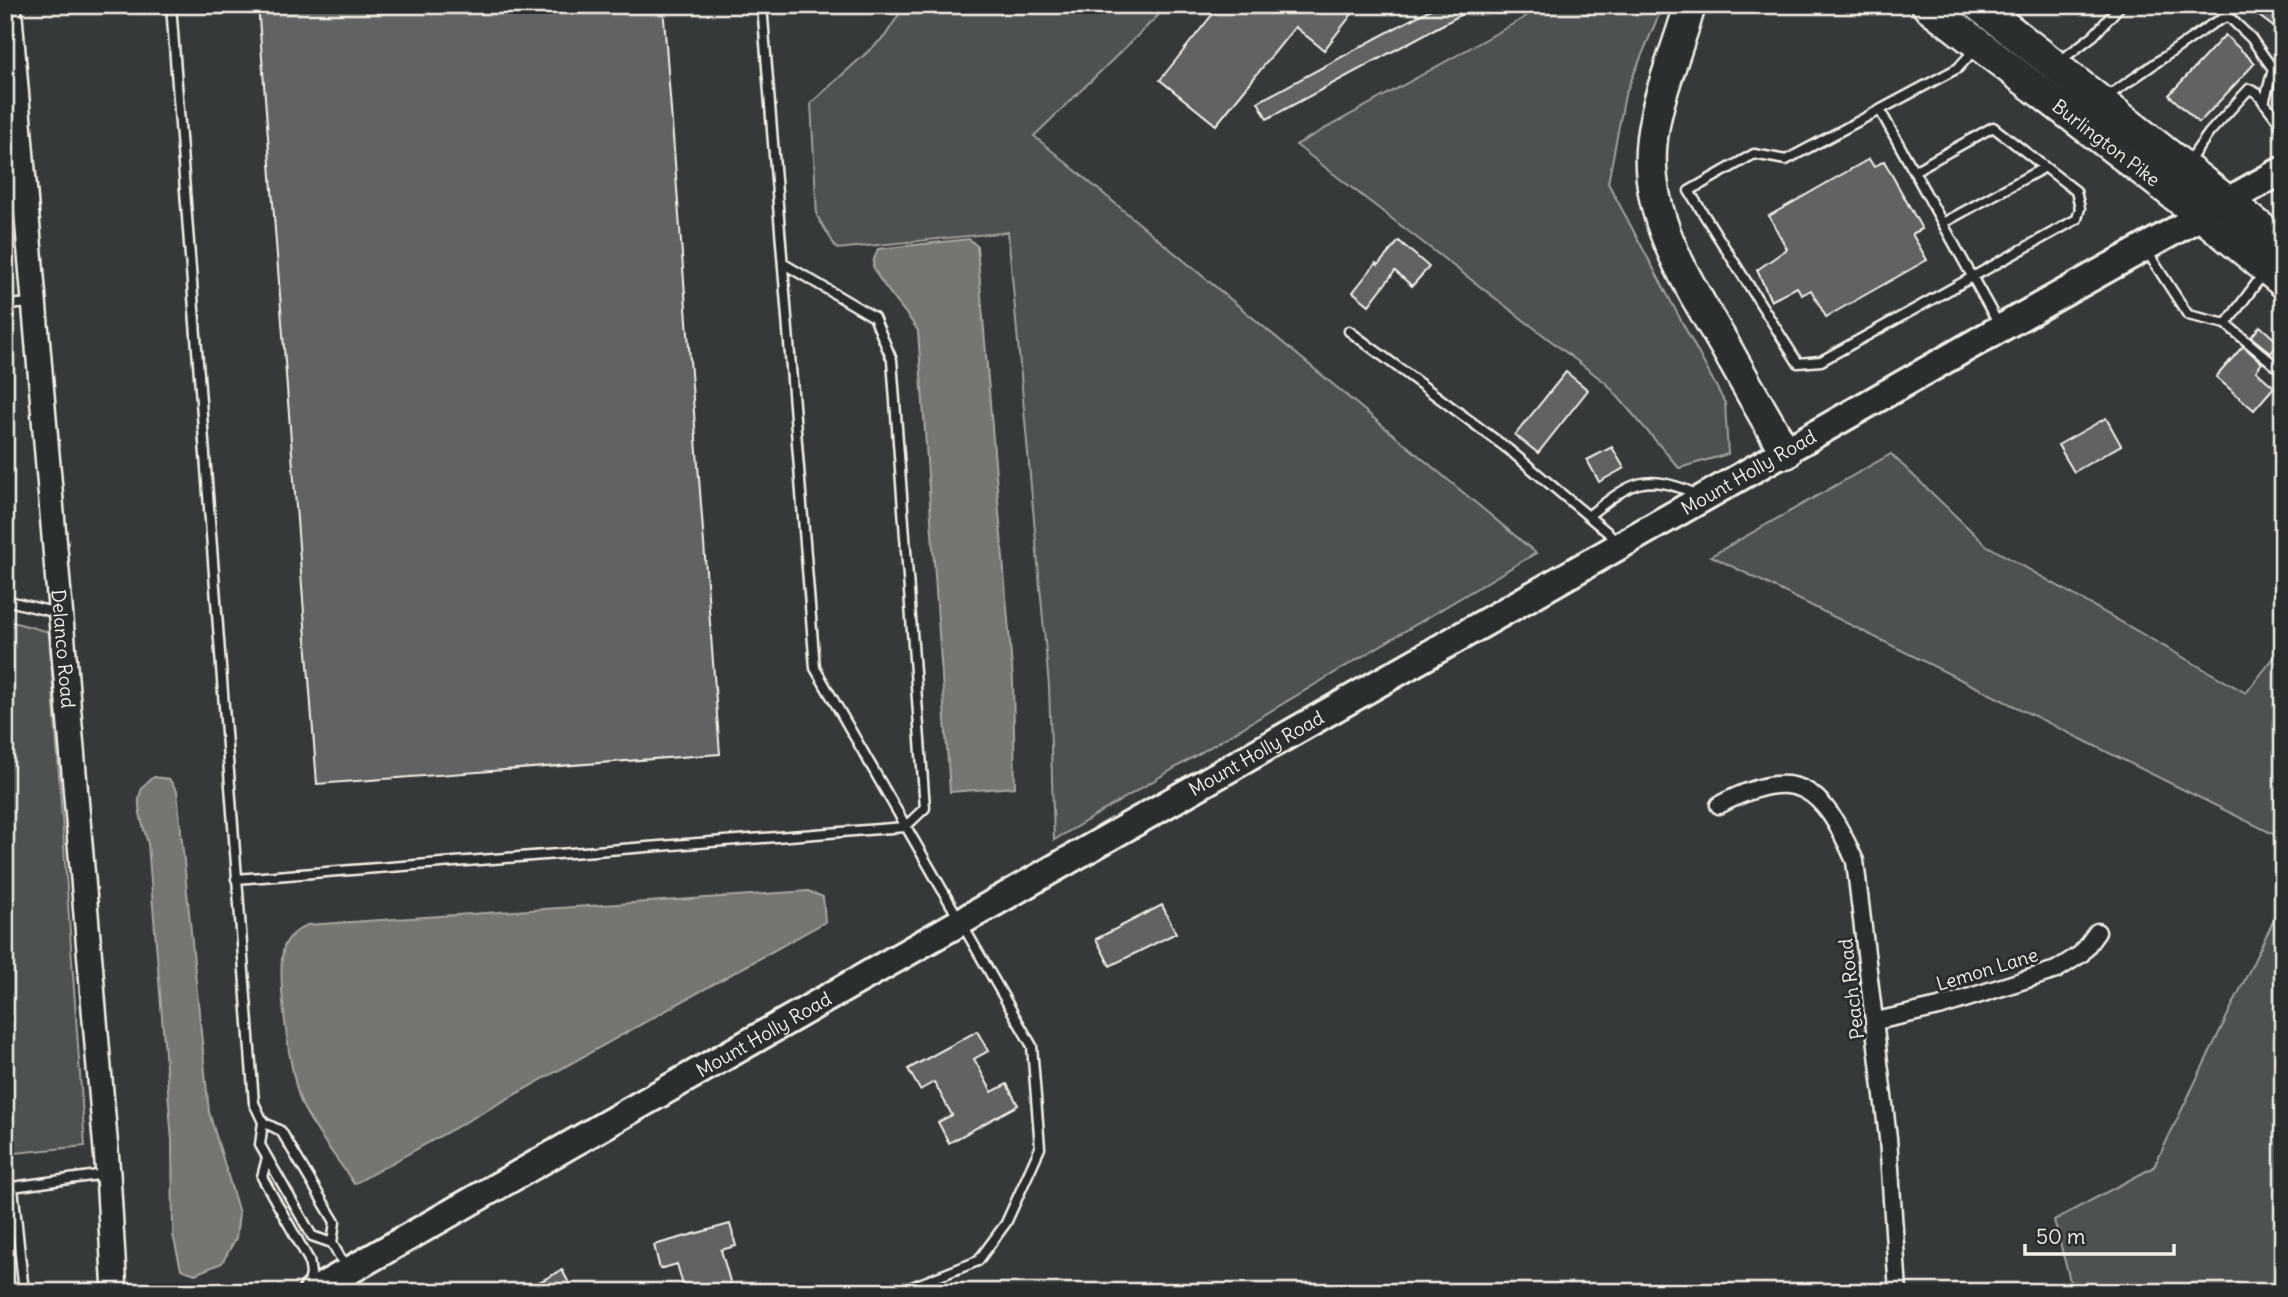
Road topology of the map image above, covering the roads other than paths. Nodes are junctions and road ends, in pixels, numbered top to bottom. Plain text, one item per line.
1 (9, 5) edge
2 (171, 5) edge
3 (762, 5) edge
4 (1690, 5) edge
5 (1927, 5) edge
6 (2121, 5) edge
7 (1998, 11) edge
8 (1978, 45) junction
9 (2055, 65) junction
10 (2102, 101) junction
11 (2264, 103) junction
12 (1881, 112) junction
13 (2279, 116) edge
14 (2283, 128) edge
15 (2045, 167) junction
16 (2186, 167) junction
17 (2283, 170) edge
18 (1914, 171) junction
19 (2231, 202) junction
20 (2202, 216) junction
21 (1943, 223) junction
22 (2283, 245) edge
23 (2145, 248) junction
24 (783, 264) junction
25 (2275, 276) edge
26 (1973, 277) junction
27 (34, 302) junction
28 (5, 305) edge
29 (2226, 324) junction
30 (2001, 328) junction
31 (1349, 331) dead end
32 (2283, 372) edge
33 (1786, 453) junction
34 (1705, 499) junction
35 (1588, 516) junction
36 (1623, 545) junction
37 (5, 600) edge
38 (61, 614) junction
39 (1719, 805) dead end
40 (905, 827) junction
41 (236, 879) junction
42 (961, 921) junction
43 (2097, 932) dead end
44 (1876, 1021) junction
45 (263, 1122) junction
46 (267, 1158) junction
47 (108, 1174) junction
48 (9, 1188) edge
49 (332, 1243) junction
50 (348, 1271) junction
51 (24, 1292) edge
52 (115, 1292) edge
53 (309, 1292) edge
54 (900, 1292) edge
55 (1898, 1292) edge

1 - 27 street, Delanco Road
2 - 41 lane
3 - 24 lane
4 - 33 highway
5 - 8 highway, Burlington Pike
6 - 9 lane
7 - 9 highway, Burlington Pike
8 - 12 lane
8 - 20 highway, Burlington Pike
9 - 10 highway, Burlington Pike
10 - 11 lane
10 - 16 highway, Burlington Pike
11 - 13 lane
11 - 16 lane
12 - 18 lane
12 - 26 lane
13 - 14 lane
15 - 18 lane
15 - 21 lane
15 - 26 lane
16 - 19 highway, Burlington Pike
17 - 19 main road, Mount Holly Road
18 - 21 lane
19 - 20 main road, Mount Holly Road
19 - 22 highway, Burlington Pike
20 - 23 main road, Mount Holly Road
20 - 25 highway, Burlington Pike
21 - 26 lane
23 - 29 lane
23 - 30 main road, Mount Holly Road
24 - 40 lane
24 - 40 lane
25 - 29 lane
26 - 30 lane
27 - 28 lane
27 - 38 street, Delanco Road
29 - 32 lane
30 - 33 main road, Mount Holly Road
31 - 35 lane
33 - 34 main road, Mount Holly Road
34 - 35 lane
34 - 36 main road, Mount Holly Road
35 - 36 lane
36 - 42 main road, Mount Holly Road
37 - 38 lane
38 - 47 street, Delanco Road
39 - 44 street, Peach Road
40 - 41 lane
40 - 42 lane
41 - 45 lane
42 - 50 main road, Mount Holly Road
42 - 54 lane
43 - 44 street, Lemon Lane
44 - 55 street, Peach Road
45 - 46 lane
45 - 49 lane
46 - 49 lane
46 - 53 lane
47 - 48 lane
47 - 52 street, Delanco Road
48 - 51 lane
49 - 50 lane
50 - 53 main road, Mount Holly Road

